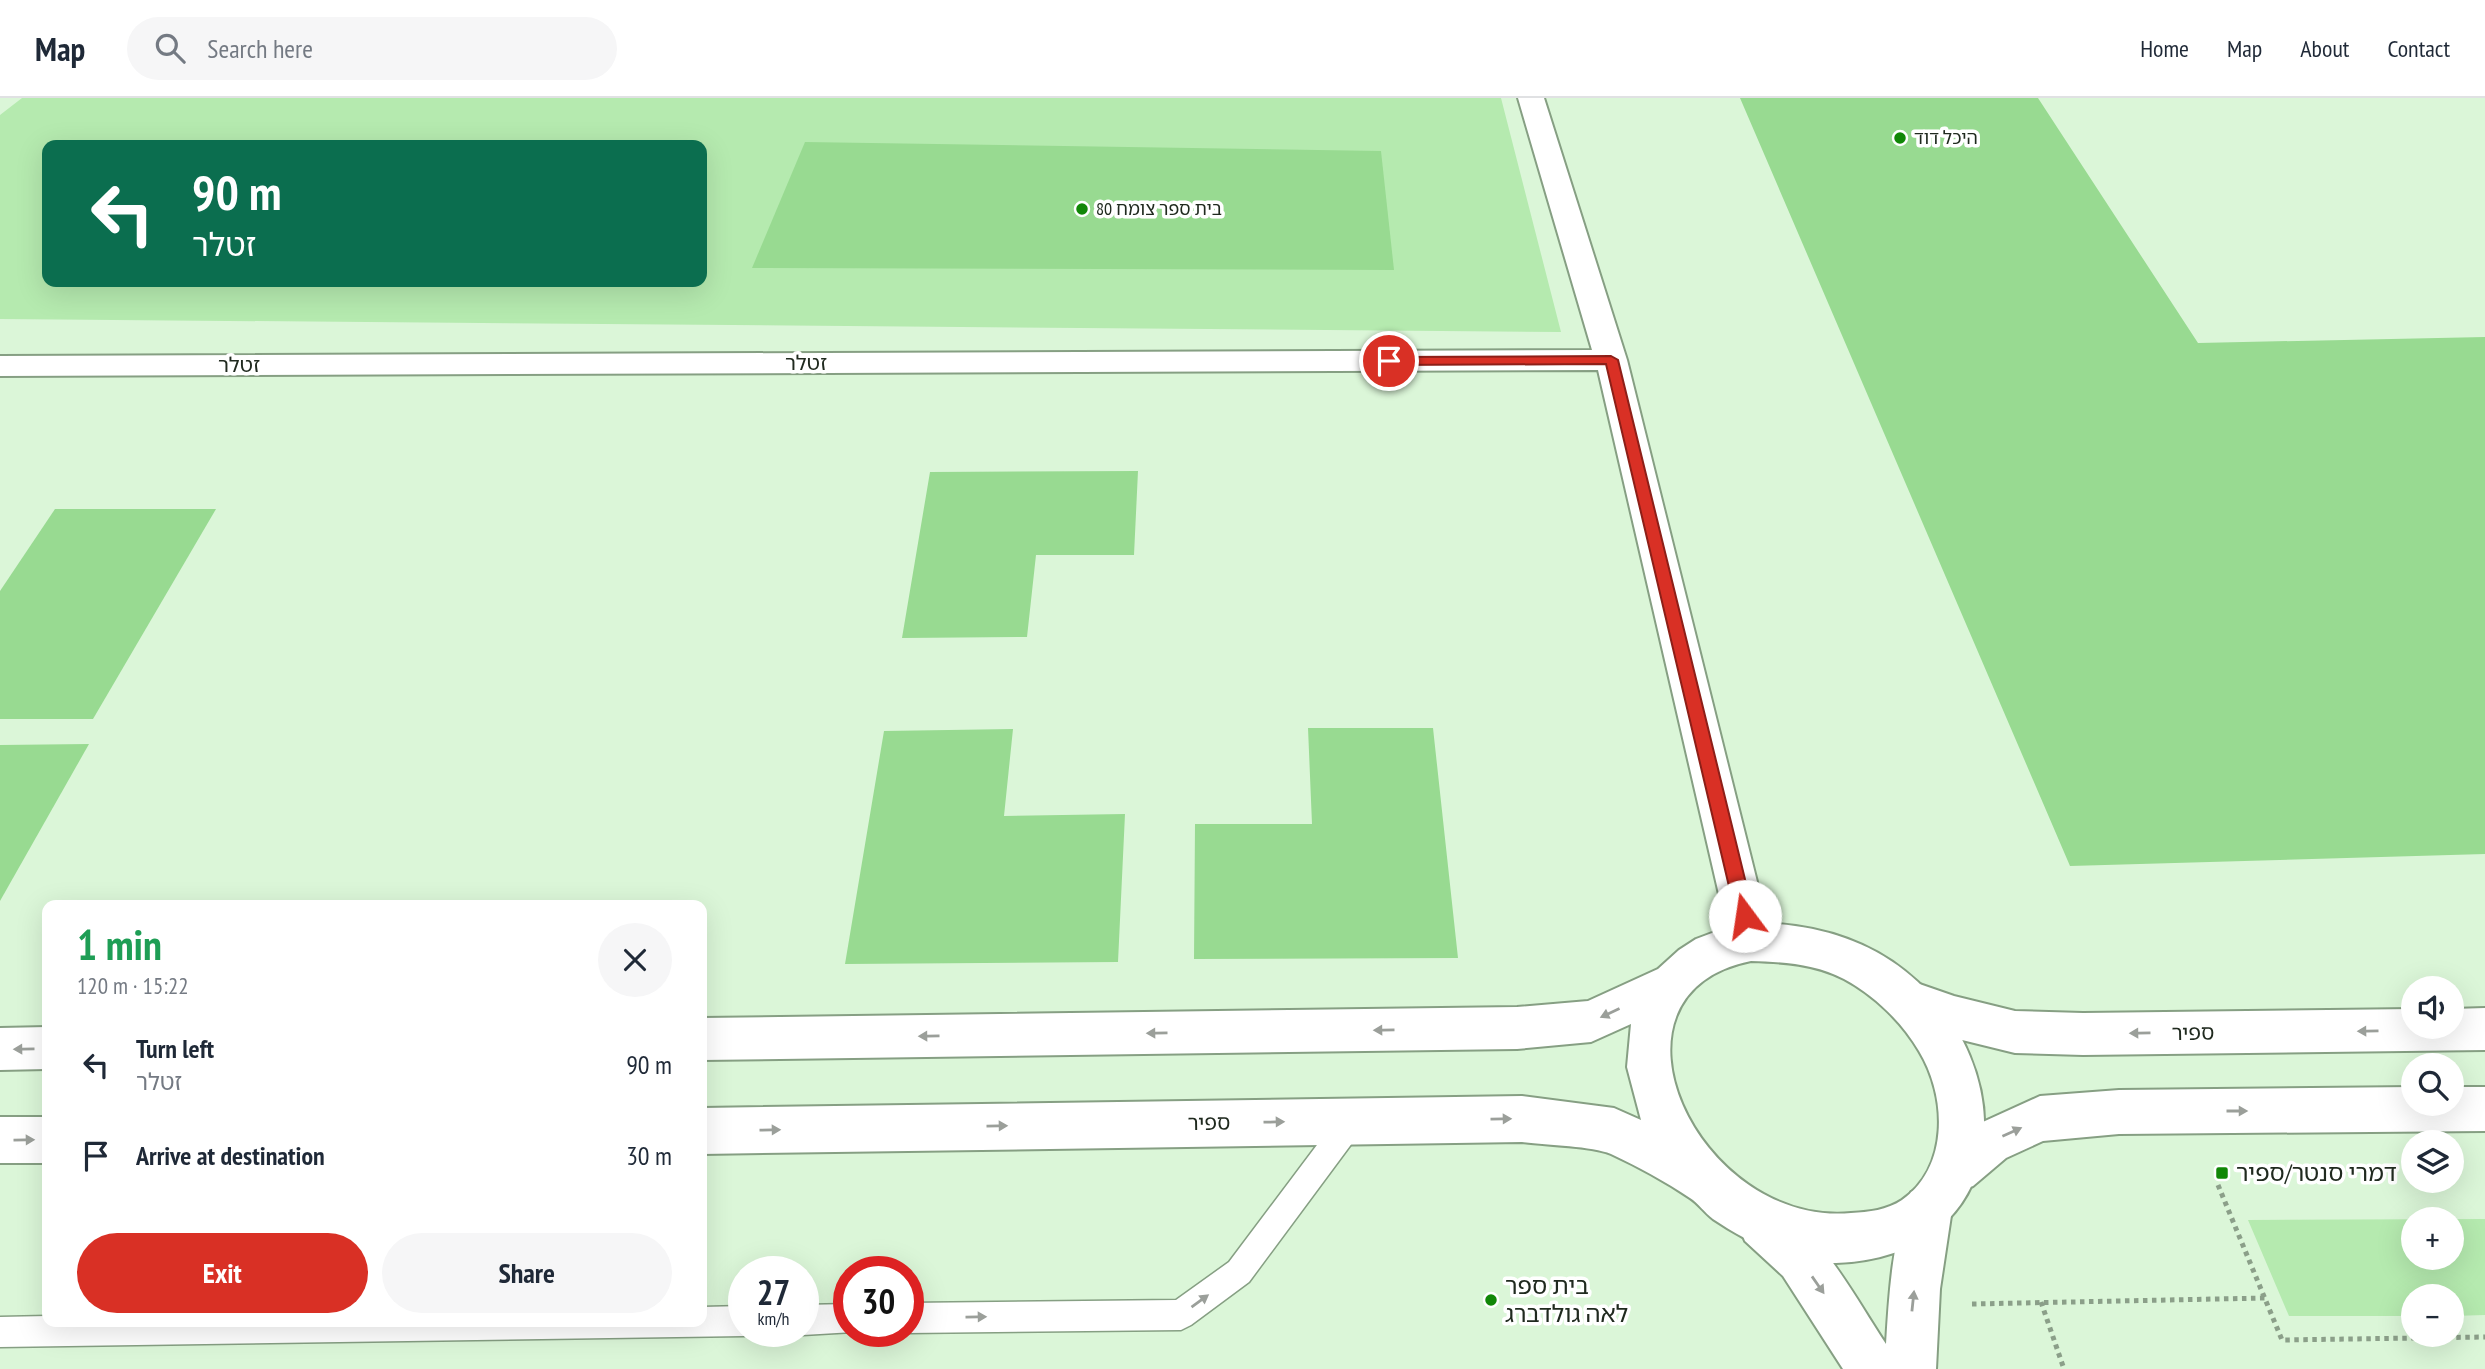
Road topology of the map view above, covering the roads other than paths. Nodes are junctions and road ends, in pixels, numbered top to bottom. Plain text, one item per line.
1 (1531, 98) edge
2 (1611, 360) junction
3 (0, 366) edge
4 (1751, 942) junction
5 (1671, 984) junction
6 (1906, 999) junction
7 (2485, 1029) edge
8 (707, 1039) edge
9 (42, 1048) edge
10 (0, 1049) edge
11 (2485, 1109) edge
12 (1352, 1121) junction
13 (707, 1130) edge
14 (0, 1140) edge
15 (42, 1140) edge
16 (1956, 1169) junction
17 (1704, 1180) junction
18 (1928, 1209) junction
19 (1755, 1218) junction
20 (924, 1318) edge
21 (728, 1321) edge
22 (707, 1322) edge
23 (338, 1327) edge
24 (0, 1332) edge
25 (1873, 1369) edge
26 (1911, 1369) edge

1 - 2 street
2 - 3 street, זטלר
2 - 4 street
4 - 5 street
4 - 6 street
5 -> 8 street
5 - 17 street
7 -> 6 street, ספיר
6 - 16 street
9 -> 10 street
16 -> 11 street
13 -> 12 street, ספיר
12 -> 17 street, ספיר
20 -> 12 lane
14 -> 15 street
16 - 18 street
17 - 19 street
18 - 19 street
26 -> 18 street
19 -> 25 street
21 - 22 lane
23 - 24 lane

